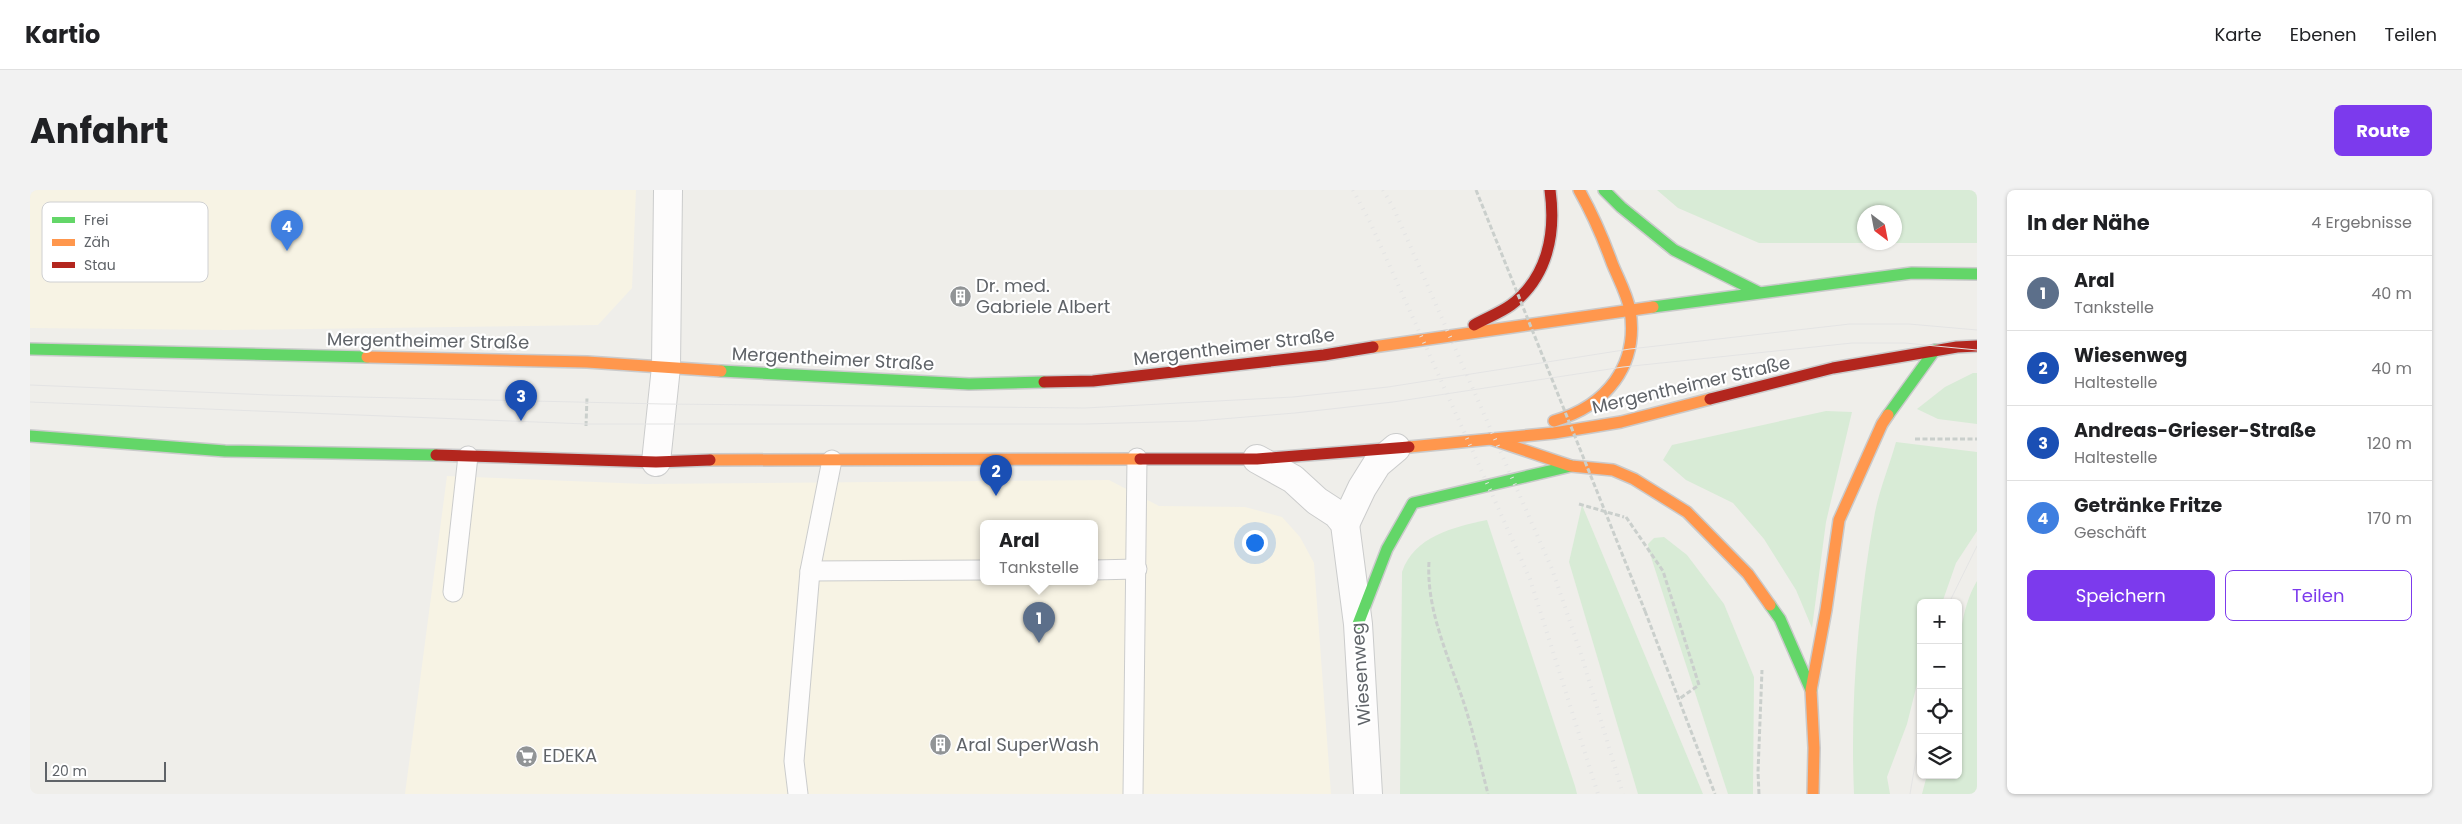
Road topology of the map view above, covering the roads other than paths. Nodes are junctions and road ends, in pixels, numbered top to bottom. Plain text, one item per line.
1 (668, 190) edge
2 (1550, 190) edge
3 (1579, 190) edge
4 (1604, 190) edge
5 (1977, 274) edge
6 (1758, 292) junction
7 (1630, 310) junction
8 (1457, 334) junction
9 (1977, 346) edge
10 (30, 349) edge
11 (1935, 350) junction
12 (666, 367) junction
13 (30, 436) edge
14 (1490, 439) junction
15 (1404, 447) junction
16 (468, 456) junction
17 (1137, 458) junction
18 (1257, 459) junction
19 (832, 460) junction
20 (656, 462) junction
21 (1571, 466) junction
22 (1345, 524) junction
23 (1136, 569) junction
24 (980, 570) edge
25 (1098, 570) edge
26 (810, 571) junction
27 (452, 592) dead end
28 (1358, 624) junction
29 (1811, 690) junction
30 (1814, 748) junction
31 (798, 794) edge
32 (1133, 794) edge
33 (1368, 794) edge
34 (1813, 794) edge
35 (1825, 794) edge

1 - 12 street
2 - 8 main road
3 - 7 main road
4 - 6 main road
5 - 6 main road, Mergentheimer Straße
6 - 7 main road, Mergentheimer Straße
7 - 8 main road, Mergentheimer Straße
7 - 15 main road, Mergentheimer Straße
8 - 12 main road, Mergentheimer Straße
9 - 11 main road, Mergentheimer Straße
10 - 12 main road, Mergentheimer Straße
11 - 14 main road, Mergentheimer Straße
11 - 29 main road
12 - 20 street
13 - 16 main road, Mergentheimer Straße
14 - 15 main road, Mergentheimer Straße
14 - 21 main road
15 - 18 main road, Mergentheimer Straße
15 - 22 street
16 - 20 main road, Mergentheimer Straße
16 - 27 lane
17 - 18 main road, Mergentheimer Straße
17 - 19 main road, Mergentheimer Straße
17 - 23 lane
18 - 22 street
19 - 20 main road, Mergentheimer Straße
19 - 26 lane
21 - 28 main road
21 - 29 main road
22 - 28 street, Wiesenweg
23 - 25 lane
23 - 32 lane
24 - 26 lane
26 - 31 lane
28 - 33 street, Wiesenweg
29 - 30 main road
30 - 34 main road
30 - 35 main road

